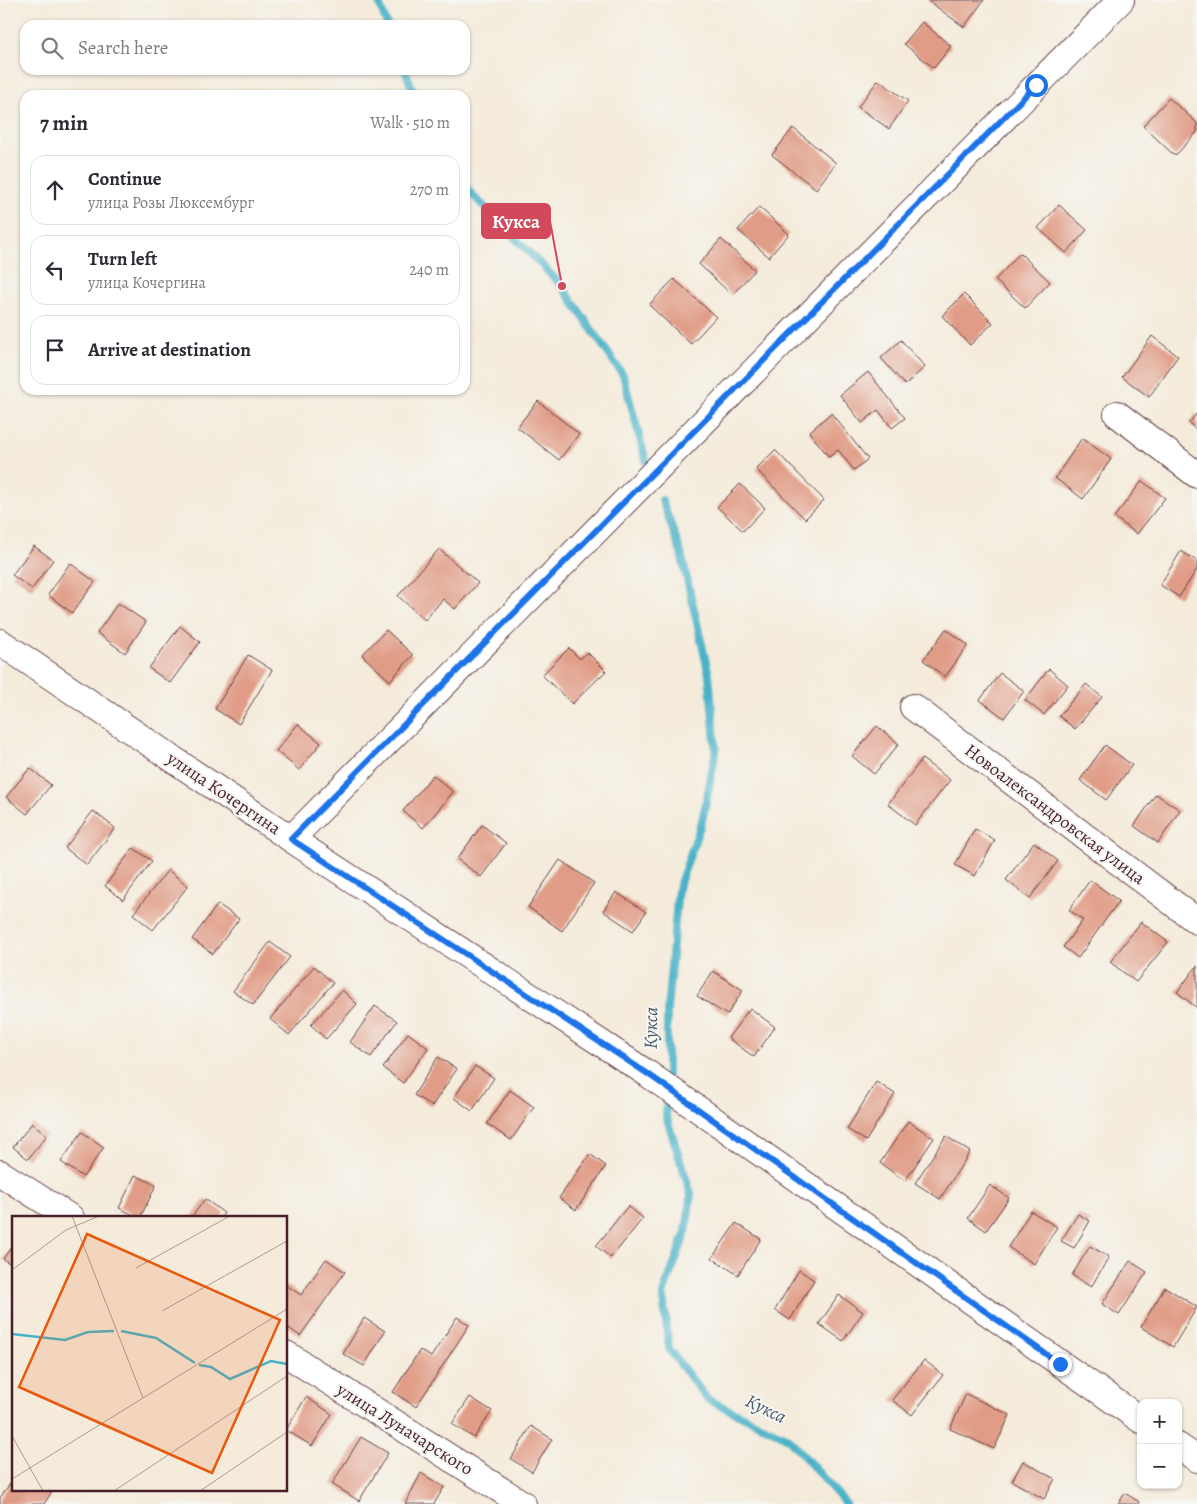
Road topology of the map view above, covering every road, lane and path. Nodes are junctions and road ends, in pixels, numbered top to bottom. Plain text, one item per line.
1 (1120, 0) edge
2 (1117, 414) dead end
3 (1197, 475) edge
4 (0, 642) edge
5 (913, 707) dead end
6 (291, 839) junction
7 (1197, 921) edge
8 (0, 1173) edge
9 (68, 1216) edge
10 (288, 1355) edge
11 (1137, 1417) edge
12 (1182, 1449) edge
13 (1197, 1459) edge
14 (523, 1504) edge

1 - 6 street
2 - 3 street
4 - 6 street, улица Кочергина
5 - 7 street, Новоалександровская улица
6 - 11 street, улица Кочергина
8 - 9 street
10 - 14 street, улица Луначарского
12 - 13 street

